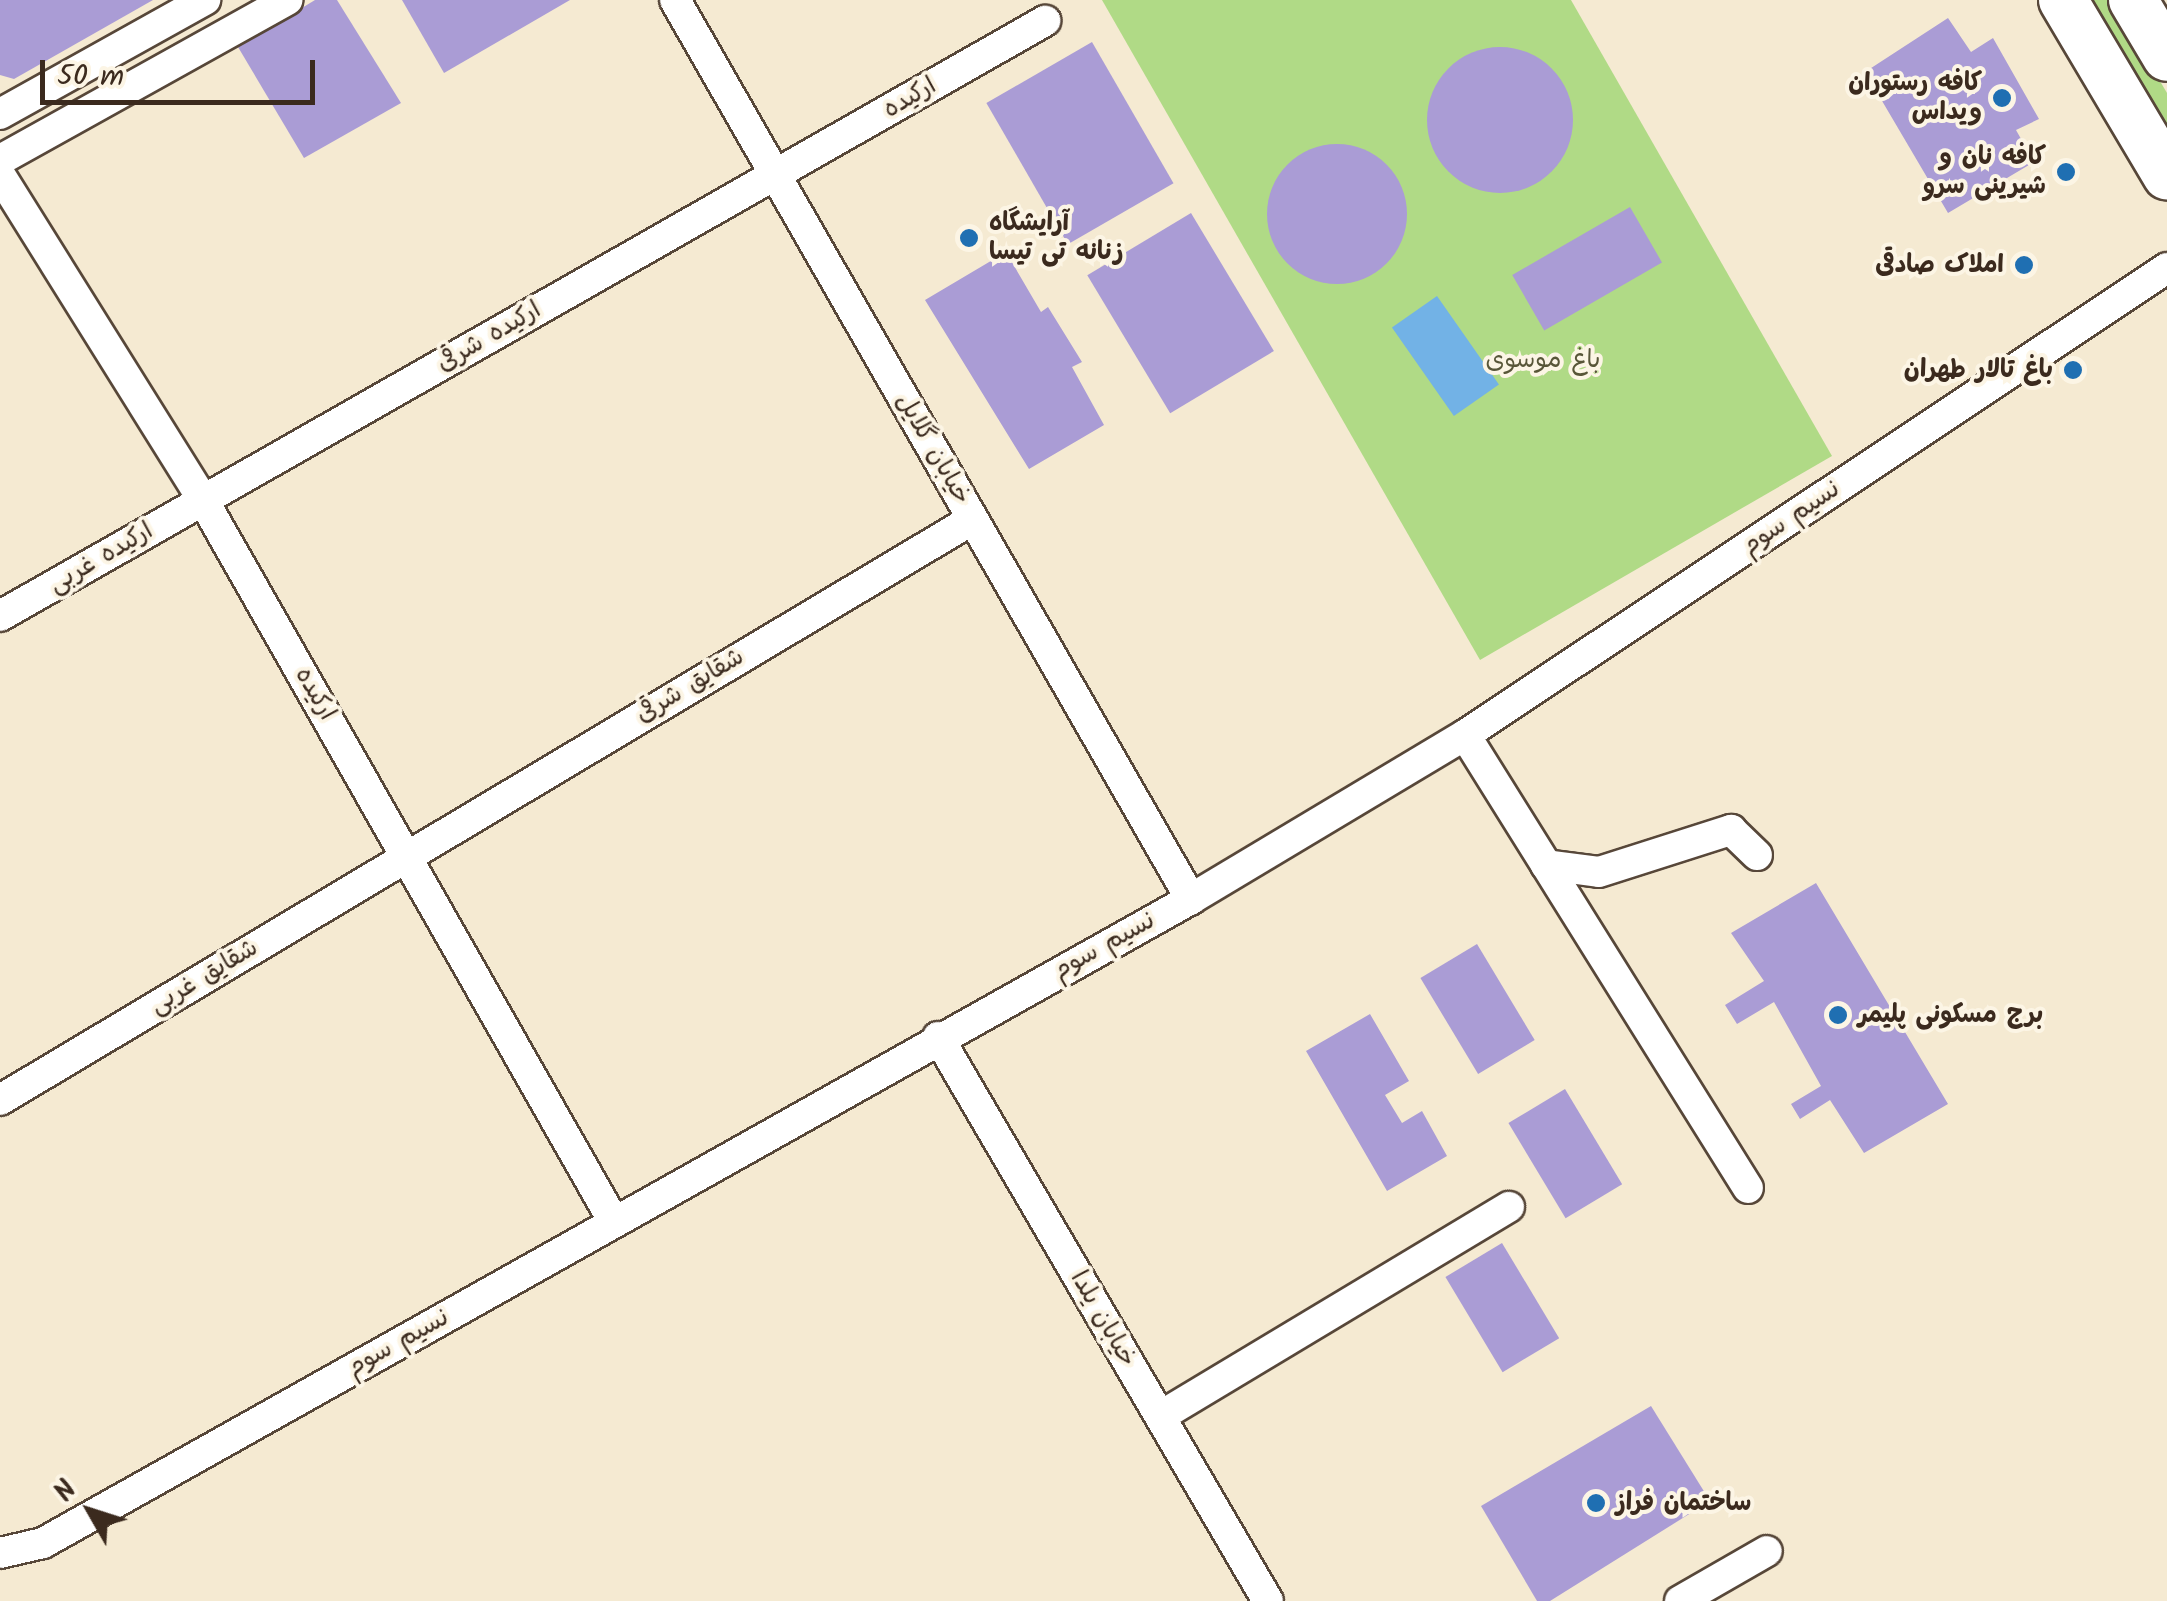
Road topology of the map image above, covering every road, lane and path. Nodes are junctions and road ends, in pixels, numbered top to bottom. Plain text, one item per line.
1 (204, 0) edge
2 (288, 0) edge
3 (676, 0) edge
4 (2064, 0) edge
5 (2133, 0) edge
6 (1045, 21) dead end
7 (2167, 56) edge
8 (0, 114) edge
9 (0, 160) edge
10 (2167, 174) edge
11 (0, 175) edge
12 (776, 175) junction
13 (2167, 268) edge
14 (202, 500) junction
15 (973, 519) junction
16 (0, 616) edge
17 (1465, 735) junction
18 (408, 854) junction
19 (1756, 855) dead end
20 (1546, 865) junction
21 (1191, 898) junction
22 (938, 1038) junction
23 (0, 1100) edge
24 (1748, 1188) dead end
25 (1509, 1207) dead end
26 (614, 1222) junction
27 (1161, 1416) junction
28 (1767, 1550) dead end
29 (0, 1553) edge
30 (1268, 1601) edge
31 (1680, 1601) edge

1 - 8 street
2 - 9 street
3 - 12 street, خیابان گلایل
4 - 10 main road
5 - 7 main road
6 - 12 street, ارکیده
11 - 14 street, ارکیده
12 - 14 street, ارکیده شرقی
12 - 15 street, خیابان گلایل
13 - 17 street, نسیم سوم
14 - 16 street, ارکیده غربی
14 - 18 street, ارکیده
15 - 18 street, شقایق شرقی
15 - 21 street, خیابان گلایل
17 - 20 street
17 - 21 street, نسیم سوم
18 - 23 street, شقایق غربی
18 - 26 street, ارکیده
19 - 20 street
20 - 24 street
21 - 22 street, نسیم سوم
22 - 26 street, نسیم سوم
22 - 27 street, خیابان یلدا
25 - 27 street
26 - 29 street, نسیم سوم
27 - 30 street, خیابان یلدا
28 - 31 street

